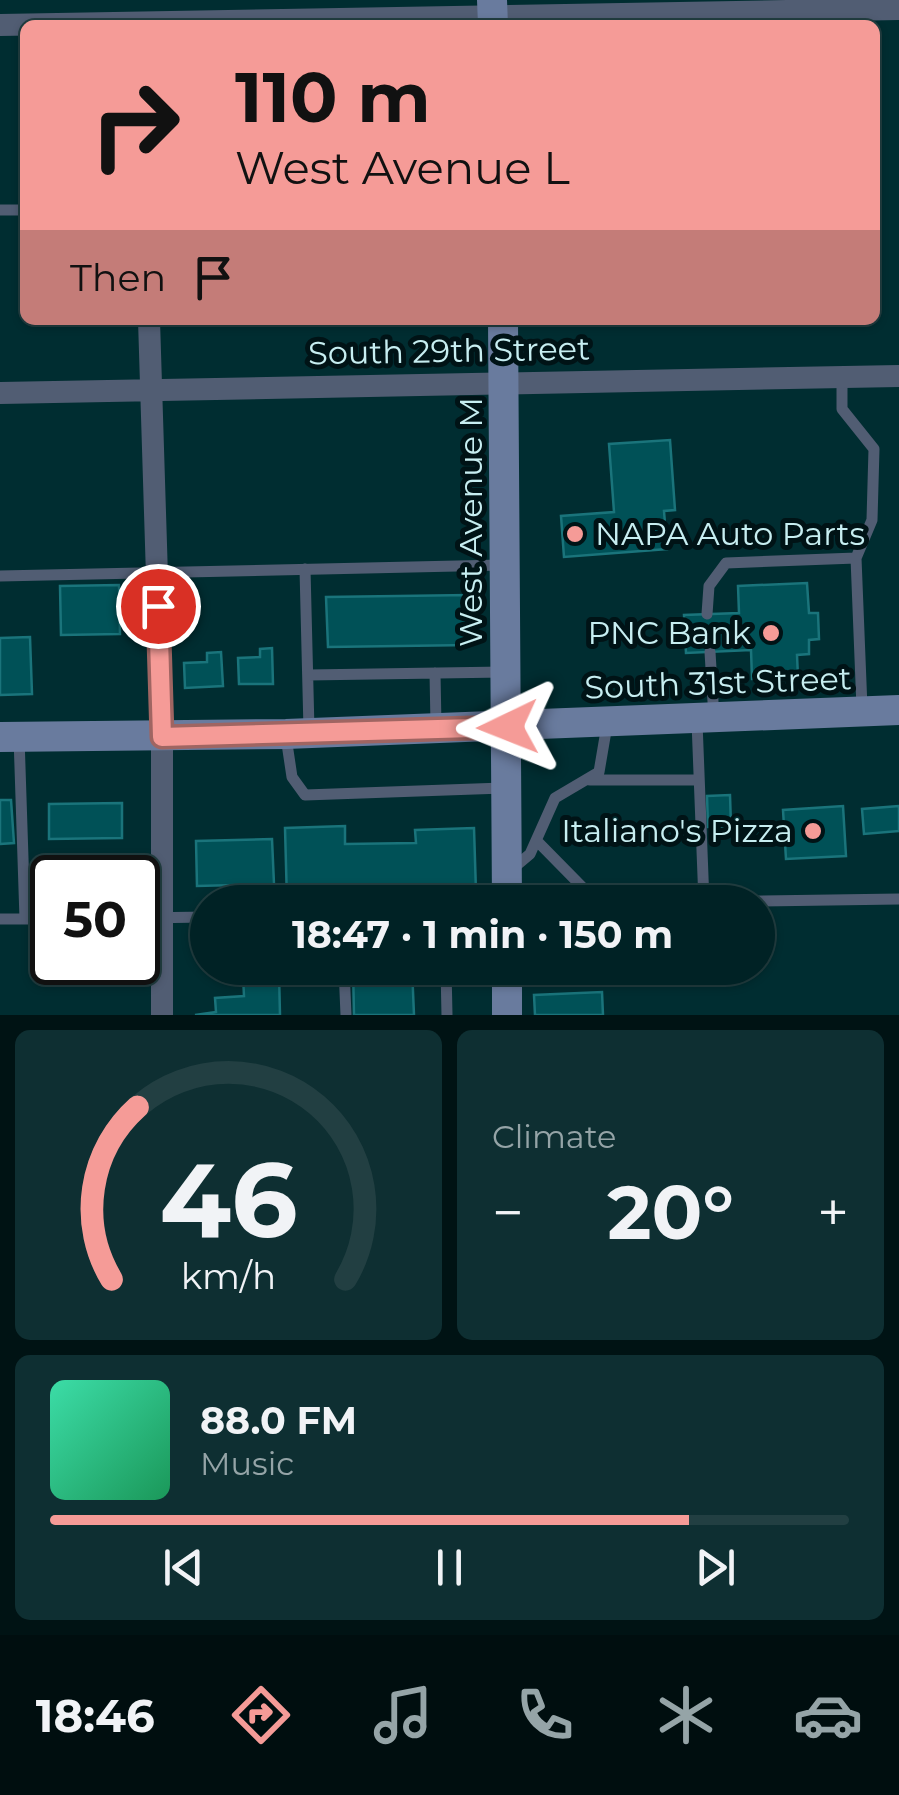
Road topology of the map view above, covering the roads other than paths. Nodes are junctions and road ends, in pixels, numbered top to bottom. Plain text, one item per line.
1 (899, 9) edge
2 (493, 14) edge
3 (284, 20) edge
4 (149, 325) edge
5 (503, 325) edge
6 (899, 376) edge
7 (842, 377) junction
8 (505, 382) junction
9 (151, 387) junction
10 (0, 393) edge
11 (856, 558) junction
12 (506, 565) junction
13 (306, 570) junction
14 (156, 573) junction
15 (0, 576) edge
16 (706, 614) dead end
17 (710, 652) dead end
18 (507, 672) junction
19 (435, 673) junction
20 (308, 675) junction
21 (899, 710) edge
22 (862, 712) junction
23 (705, 718) junction
24 (608, 722) junction
25 (508, 727) junction
26 (436, 729) junction
27 (298, 733) junction
28 (10, 737) edge
29 (162, 737) junction
30 (590, 780) junction
31 (699, 780) junction
32 (507, 788) junction
33 (537, 841) junction
34 (507, 885) edge
35 (508, 885) edge
36 (580, 885) edge
37 (703, 885) edge
38 (899, 899) edge
39 (775, 901) edge
40 (190, 917) edge
41 (162, 918) junction
42 (0, 919) edge
43 (24, 919) junction
44 (30, 919) edge
45 (345, 985) edge
46 (446, 985) edge
47 (507, 985) edge
48 (162, 1015) edge
49 (346, 1015) edge
50 (447, 1015) edge
51 (506, 1015) edge

1 - 2 street
2 - 3 street
4 - 9 street
5 - 8 main road, West Avenue M
6 - 7 street, South 29th Street
7 - 8 street, South 29th Street
7 - 11 lane
8 - 9 street, South 29th Street
8 - 12 main road, West Avenue M
9 - 10 street, South 29th Street
9 - 14 street
11 - 16 lane
11 - 22 lane
12 - 13 lane
12 - 18 main road, West Avenue M
13 - 14 lane
13 - 20 lane
14 - 15 lane
14 - 29 street
17 - 23 lane
18 - 19 lane
18 - 25 main road, West Avenue M
19 - 20 lane
19 - 26 lane
20 - 27 lane
21 - 22 main road, South 31st Street
22 - 23 main road, South 31st Street
23 - 24 main road, South 31st Street
23 - 31 lane
24 - 25 main road, South 31st Street
24 - 30 lane
25 - 26 main road, South 31st Street
25 - 32 main road, West Avenue M
26 - 27 main road, South 31st Street
27 - 29 main road, South 31st Street
27 - 32 lane
28 - 29 main road, South 31st Street
28 - 43 lane
29 - 41 street
30 - 31 lane
30 - 33 lane
31 - 37 lane
32 - 34 main road, West Avenue M
33 - 35 lane
33 - 36 lane
38 - 39 lane
40 - 41 lane
41 - 48 street
42 - 43 lane
43 - 44 lane
45 - 49 lane
46 - 50 lane
47 - 51 main road

